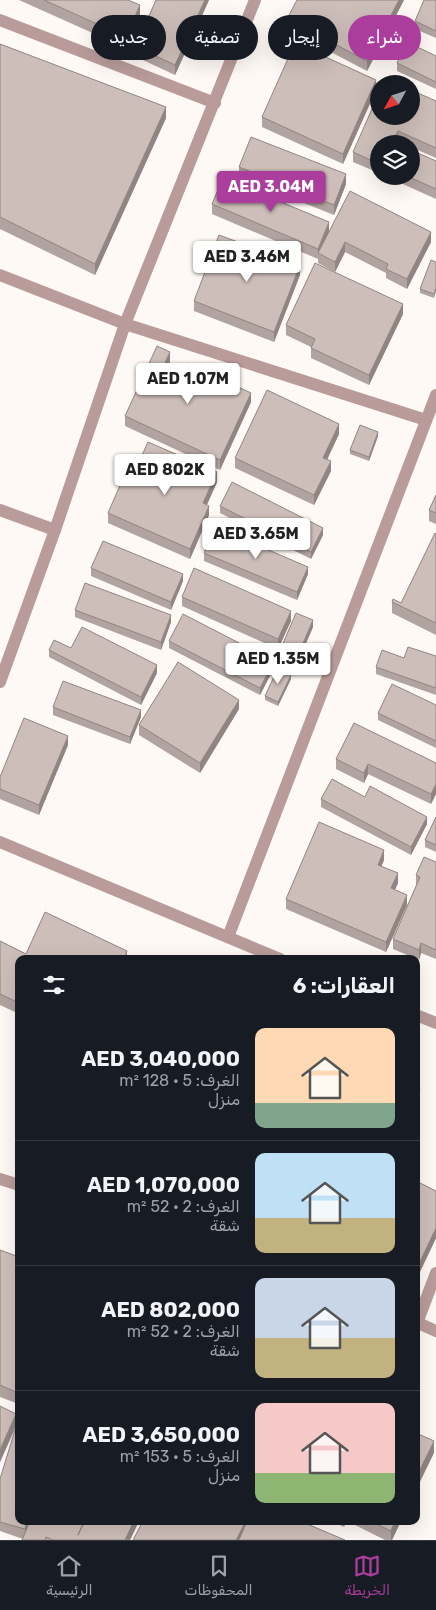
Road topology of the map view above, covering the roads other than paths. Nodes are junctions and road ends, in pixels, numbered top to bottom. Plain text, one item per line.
1 (255, 0) edge
2 (0, 20) edge
3 (215, 103) junction
4 (0, 275) edge
5 (125, 324) junction
6 (436, 395) edge
7 (426, 420) junction
8 (0, 510) edge
9 (55, 530) junction
10 (0, 682) edge
11 (0, 842) edge
12 (228, 937) junction
13 (271, 955) edge
14 (420, 1017) edge
15 (436, 1023) edge
16 (0, 1179) edge
17 (15, 1184) edge
18 (436, 1273) edge
19 (420, 1314) edge
20 (420, 1324) edge
21 (436, 1332) edge

1 - 3 street
2 - 3 street
3 - 5 street
4 - 5 street
5 - 7 street
5 - 9 street
6 - 7 street
7 - 12 street
8 - 9 street
9 - 10 street
11 - 12 street
12 - 13 street
14 - 15 street
16 - 17 street
18 - 19 street
20 - 21 street

